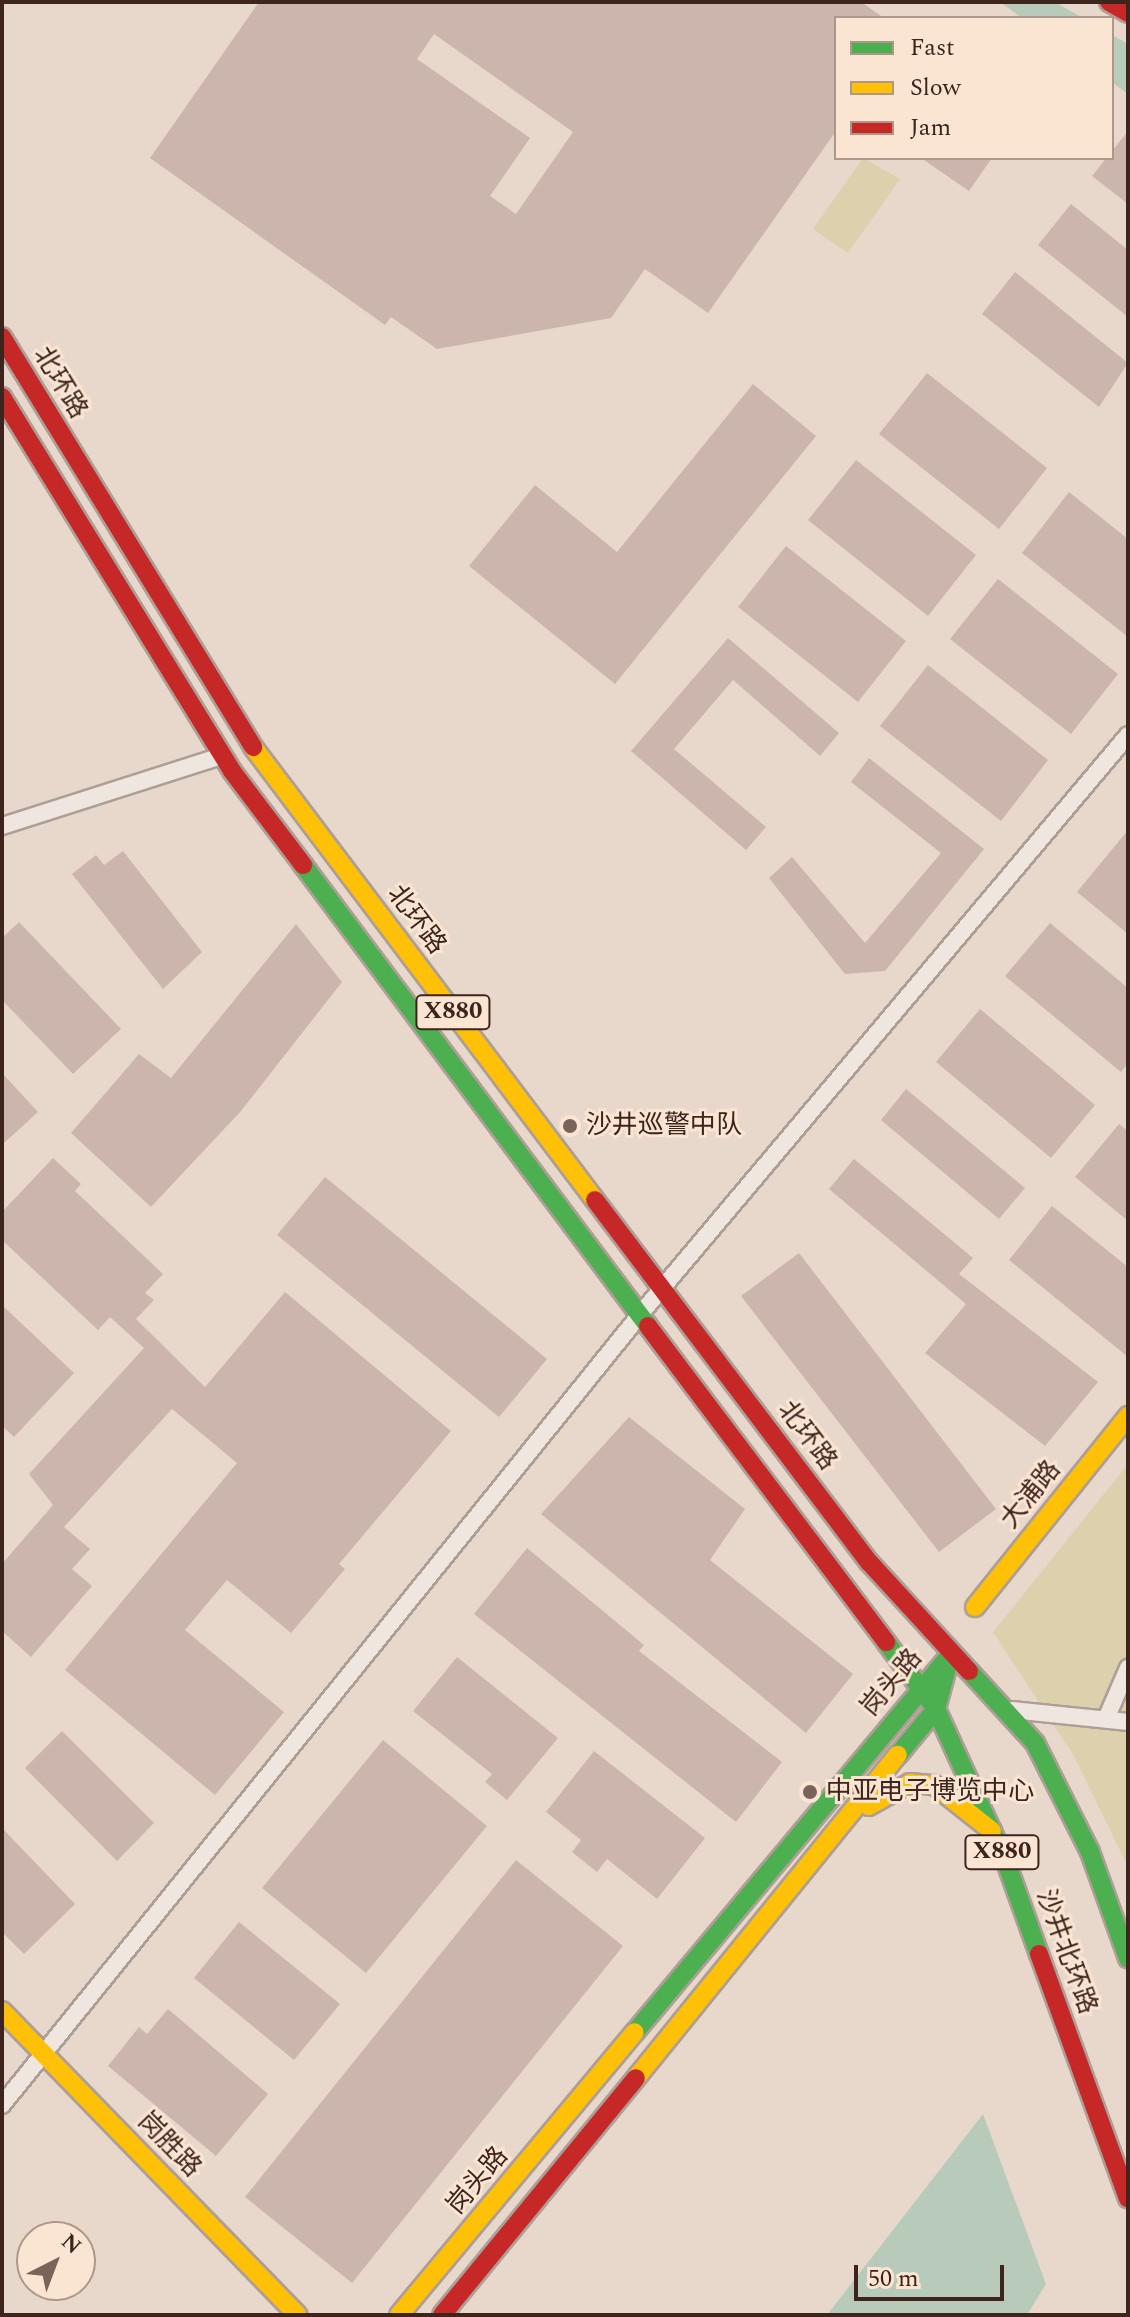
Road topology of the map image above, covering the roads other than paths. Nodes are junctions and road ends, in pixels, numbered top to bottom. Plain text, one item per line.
1 (1109, 2) edge
2 (1128, 13) edge
3 (2, 337) edge
4 (2, 397) edge
5 (1128, 735) edge
6 (221, 756) junction
7 (2, 826) edge
8 (663, 1288) junction
9 (642, 1312) junction
10 (1128, 1416) edge
11 (975, 1607) dead end
12 (950, 1655) junction
13 (1128, 1668) edge
14 (921, 1686) junction
15 (936, 1709) junction
16 (1012, 1710) junction
17 (1106, 1719) junction
18 (1128, 1722) edge
19 (846, 1824) junction
20 (994, 1833) junction
21 (1128, 1958) edge
22 (2, 2011) edge
23 (44, 2053) junction
24 (2, 2105) edge
25 (1125, 2191) edge
26 (298, 2315) edge
27 (399, 2315) edge
28 (442, 2315) edge

1 - 2 main road
3 - 8 main road, 北环路 / X880
4 - 6 main road, X880
5 - 8 street
6 - 7 street
6 - 9 main road, X880
8 - 9 street
8 - 12 main road, 北环路 / X880
9 - 14 main road, X880
9 - 23 street
10 - 11 main road, 大浦路
12 - 14 main road, 岗头路
12 - 15 main road, 岗头路
12 - 16 main road, X880
13 - 17 street
14 - 15 main road, 沙井北环路 / X880
14 - 27 main road, 岗头路
15 - 19 main road, 岗头路
15 - 20 main road, 沙井北环路 / X880
16 - 17 street
16 - 21 main road, X880
17 - 18 street
19 - 20 main road
19 - 28 main road, 岗头路
20 - 25 main road, 沙井北环路 / X880
22 - 23 main road, 岗胜路
23 - 24 street
23 - 26 main road, 岗胜路

